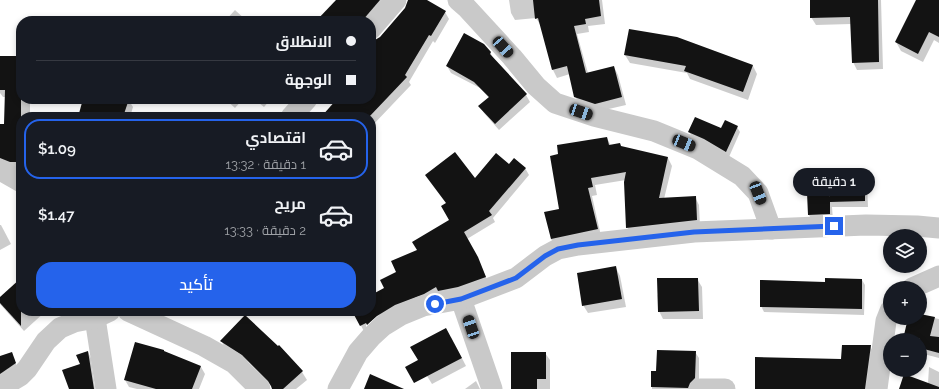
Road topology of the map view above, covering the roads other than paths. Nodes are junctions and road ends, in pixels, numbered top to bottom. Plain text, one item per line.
1 (396, 0) edge
2 (458, 0) edge
3 (376, 23) edge
4 (303, 104) edge
5 (295, 112) edge
6 (0, 170) edge
7 (16, 179) edge
8 (939, 228) edge
9 (771, 229) junction
10 (939, 276) edge
11 (927, 281) edge
12 (461, 299) junction
13 (95, 316) edge
14 (102, 316) edge
15 (139, 316) edge
16 (885, 325) edge
17 (0, 388) edge
18 (106, 389) edge
19 (260, 389) edge
20 (338, 389) edge
21 (492, 389) edge
22 (700, 389) edge
23 (725, 389) edge
24 (877, 389) edge

1 - 3 street
2 - 9 street
4 - 5 street
6 - 7 street
8 - 9 street
9 - 12 street
10 - 11 street
12 - 20 street
12 - 21 street
13 - 17 street
14 - 18 street
15 - 19 street
16 - 24 street
22 - 23 street

